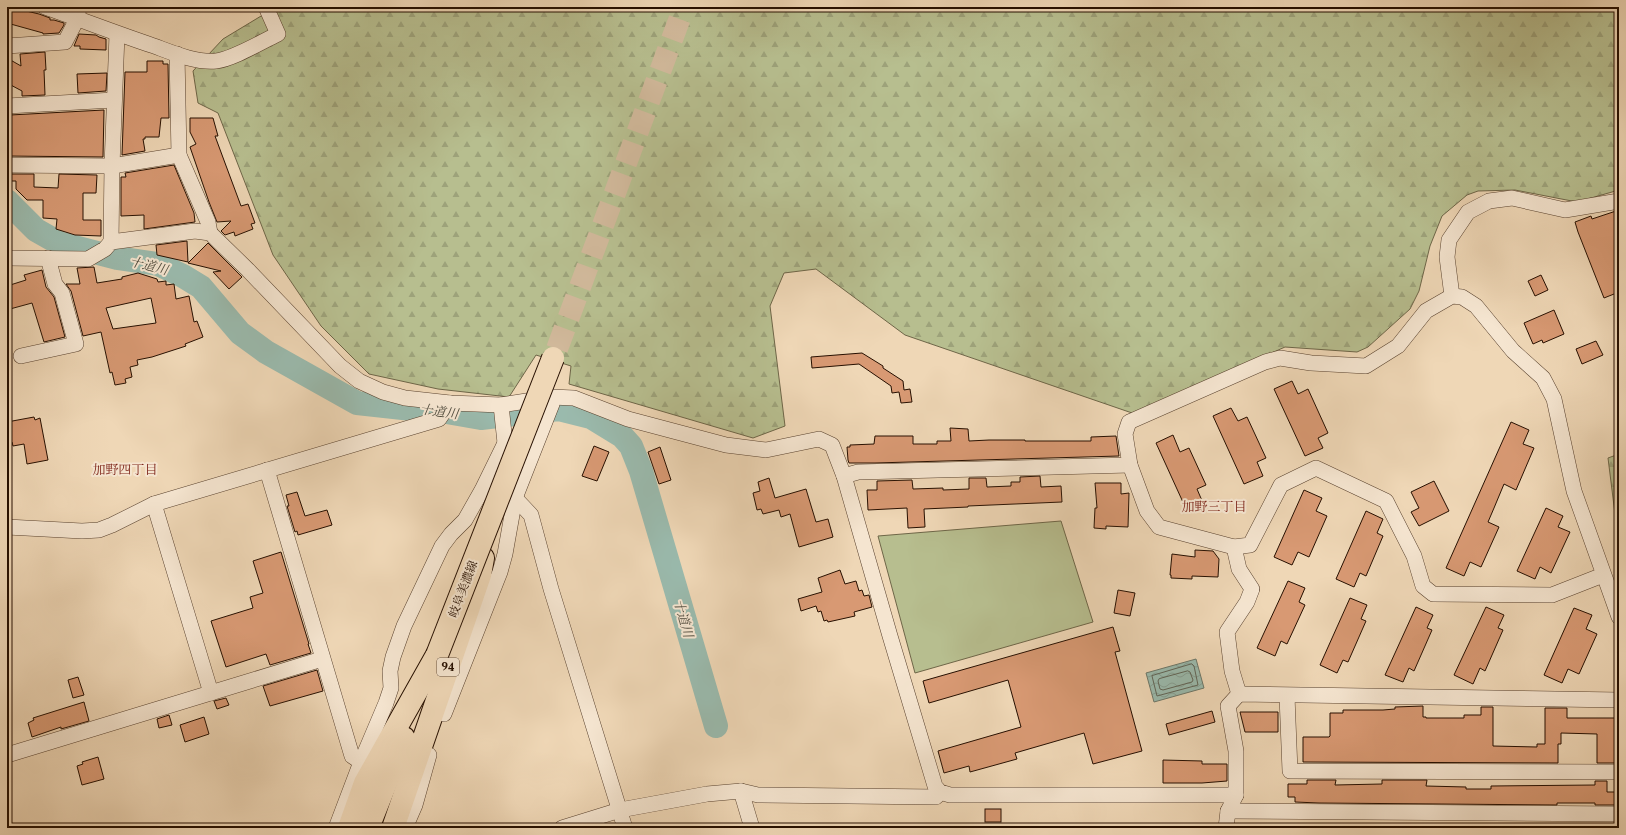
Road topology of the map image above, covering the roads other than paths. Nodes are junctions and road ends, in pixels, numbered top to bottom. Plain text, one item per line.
1 (45, 7) edge
2 (266, 7) edge
3 (78, 13) edge
4 (117, 34) junction
5 (7, 46) edge
6 (177, 54) junction
7 (114, 100) junction
8 (7, 106) edge
9 (179, 155) junction
10 (7, 165) edge
11 (112, 166) junction
12 (1619, 201) edge
13 (210, 233) junction
14 (108, 245) junction
15 (7, 258) edge
16 (48, 258) junction
17 (1452, 296) junction
18 (555, 354) tunnel mouth
19 (21, 356) dead end
20 (552, 397) junction
21 (447, 408) junction
22 (502, 412) junction
23 (506, 443) junction
24 (1130, 465) junction
25 (267, 470) junction
26 (844, 476) junction
27 (510, 496) junction
28 (154, 504) junction
29 (7, 527) edge
30 (1234, 547) junction
31 (1604, 575) junction
32 (1619, 617) edge
33 (437, 655) junction
34 (322, 659) junction
35 (211, 693) junction
36 (1239, 694) junction
37 (1287, 696) junction
38 (1619, 700) edge
39 (7, 755) edge
40 (361, 762) junction
41 (1619, 772) edge
42 (741, 791) junction
43 (940, 792) junction
44 (1236, 795) junction
45 (620, 810) junction
46 (1228, 810) junction
47 (1619, 814) edge
48 (336, 828) edge
49 (349, 828) edge
50 (368, 828) edge
51 (393, 828) edge
52 (405, 828) edge
53 (562, 828) edge
54 (625, 828) edge
55 (752, 828) edge
56 (1226, 828) edge

1 - 3 street
2 - 6 street
3 - 4 street
3 - 5 street
4 - 6 street
4 - 7 street
6 - 9 street
7 - 8 street
7 - 11 street
9 - 11 street
9 - 13 street
10 - 11 street
11 - 14 street
12 - 17 street
13 - 14 street
13 - 21 street
14 - 16 street
15 - 16 street
16 - 19 street
17 - 24 street
17 - 31 street
18 - 27 main road, 岐阜美濃線 / 94, bridge
20 - 22 street
20 - 26 street
20 - 27 street
21 - 22 street
21 - 25 street
22 - 23 street
23 - 27 street
23 - 40 street
24 - 26 street
24 - 30 street
25 - 28 street
25 - 34 street
26 - 43 street
27 - 33 main road, 岐阜美濃線 / 94, bridge
27 - 45 street
27 - 51 main road, 94, bridge
27 - 52 street
28 - 29 street
28 - 35 street
30 - 31 street
30 - 36 street
31 - 32 street
33 - 49 main road, 94
33 - 50 main road, 岐阜美濃線 / 94
34 - 35 street
34 - 40 street
35 - 39 street
36 - 37 street
36 - 44 street
37 - 38 street
37 - 41 street
40 - 48 street
42 - 43 street
42 - 45 street
42 - 55 street
43 - 44 street
44 - 46 street
45 - 53 street
45 - 54 street
46 - 47 street
46 - 56 street

